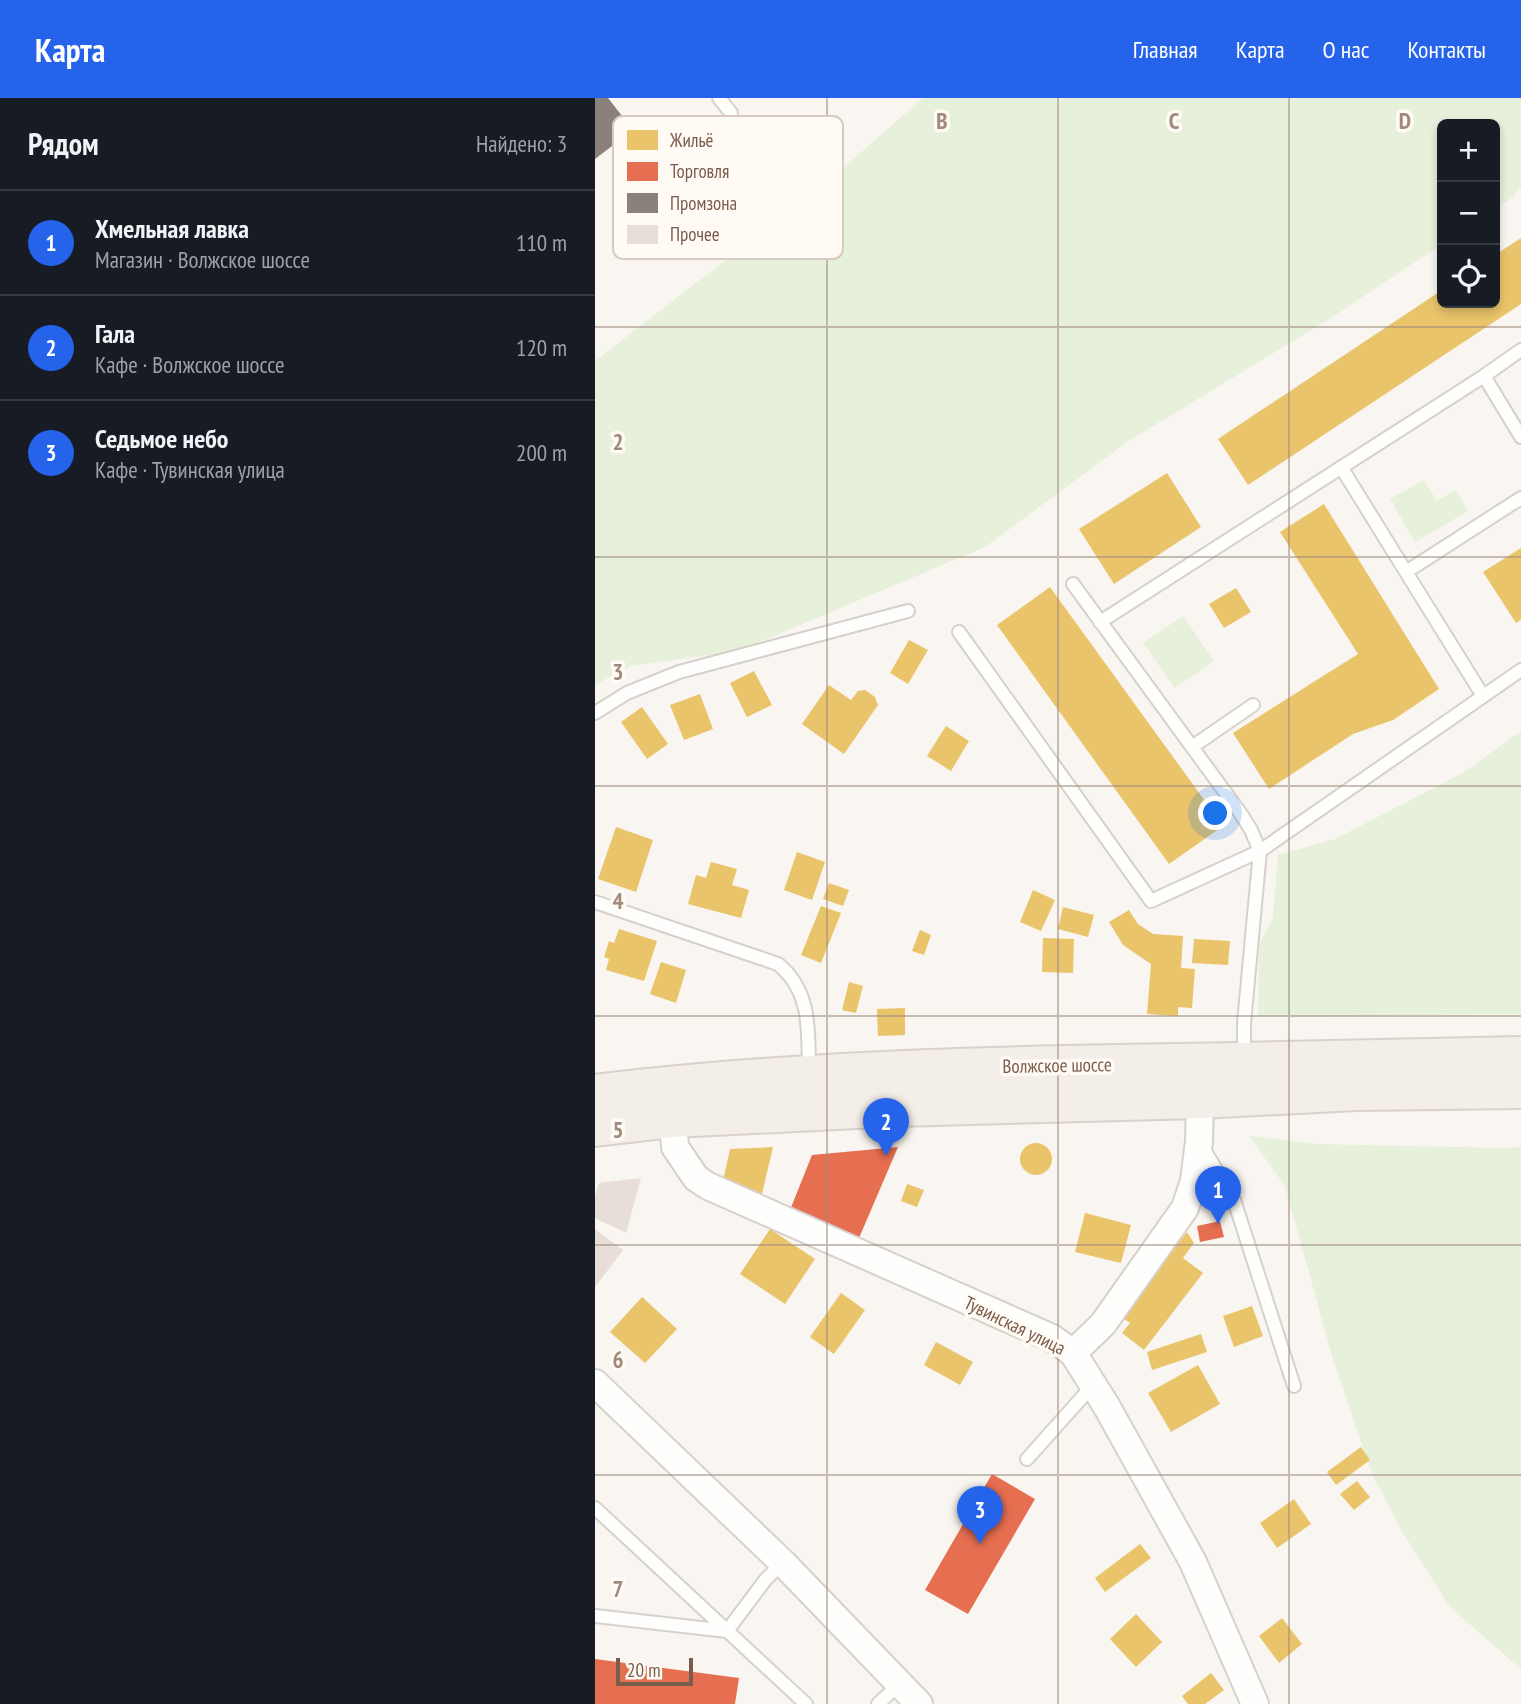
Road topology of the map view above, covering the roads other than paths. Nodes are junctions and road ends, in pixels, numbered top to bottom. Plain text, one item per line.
1 (719, 98) edge
2 (731, 113) dead end
3 (1521, 350) edge
4 (1484, 376) junction
5 (1521, 437) edge
6 (1342, 467) junction
7 (1521, 498) edge
8 (1406, 572) junction
9 (1073, 584) dead end
10 (908, 611) dead end
11 (1100, 622) junction
12 (959, 632) dead end
13 (1521, 670) edge
14 (1483, 696) junction
15 (1253, 705) dead end
16 (595, 713) edge
17 (1192, 747) junction
18 (1260, 851) junction
19 (595, 902) edge
20 (1521, 1056) edge
21 (1244, 1062) junction
22 (809, 1074) junction
23 (1521, 1089) edge
24 (595, 1094) edge
25 (1200, 1099) junction
26 (673, 1118) junction
27 (595, 1127) edge
28 (1199, 1141) junction
29 (1073, 1353) junction
30 (595, 1383) edge
31 (1094, 1384) junction
32 (1294, 1386) dead end
33 (1027, 1459) dead end
34 (595, 1508) edge
35 (783, 1563) junction
36 (595, 1616) edge
37 (727, 1631) junction
38 (899, 1684) junction
39 (806, 1704) edge
40 (878, 1704) edge
41 (919, 1704) edge
42 (1255, 1704) edge

1 - 2 lane
3 - 4 lane
4 - 5 lane
4 - 6 lane
6 - 8 lane
6 - 11 lane
7 - 8 lane
8 - 14 lane
9 - 11 lane
10 - 16 lane
11 - 17 lane
12 - 18 lane
13 - 14 lane
14 - 18 lane
15 - 17 lane
17 - 18 lane
18 - 21 lane
19 - 22 lane
20 - 21 main road, Волжское шоссе
21 - 22 main road, Волжское шоссе
22 - 24 main road, Волжское шоссе
23 - 25 main road, Волжское шоссе
25 - 26 main road, Волжское шоссе
25 - 28 street
26 - 27 main road, Волжское шоссе
26 - 29 street, Тувинская улица
28 - 29 street
28 - 32 lane
29 - 31 street, Тувинская улица
30 - 35 street
31 - 33 lane
31 - 42 street, Тувинская улица
34 - 37 lane
35 - 37 lane
35 - 38 street
36 - 37 lane
37 - 39 lane
38 - 40 lane
38 - 41 street

